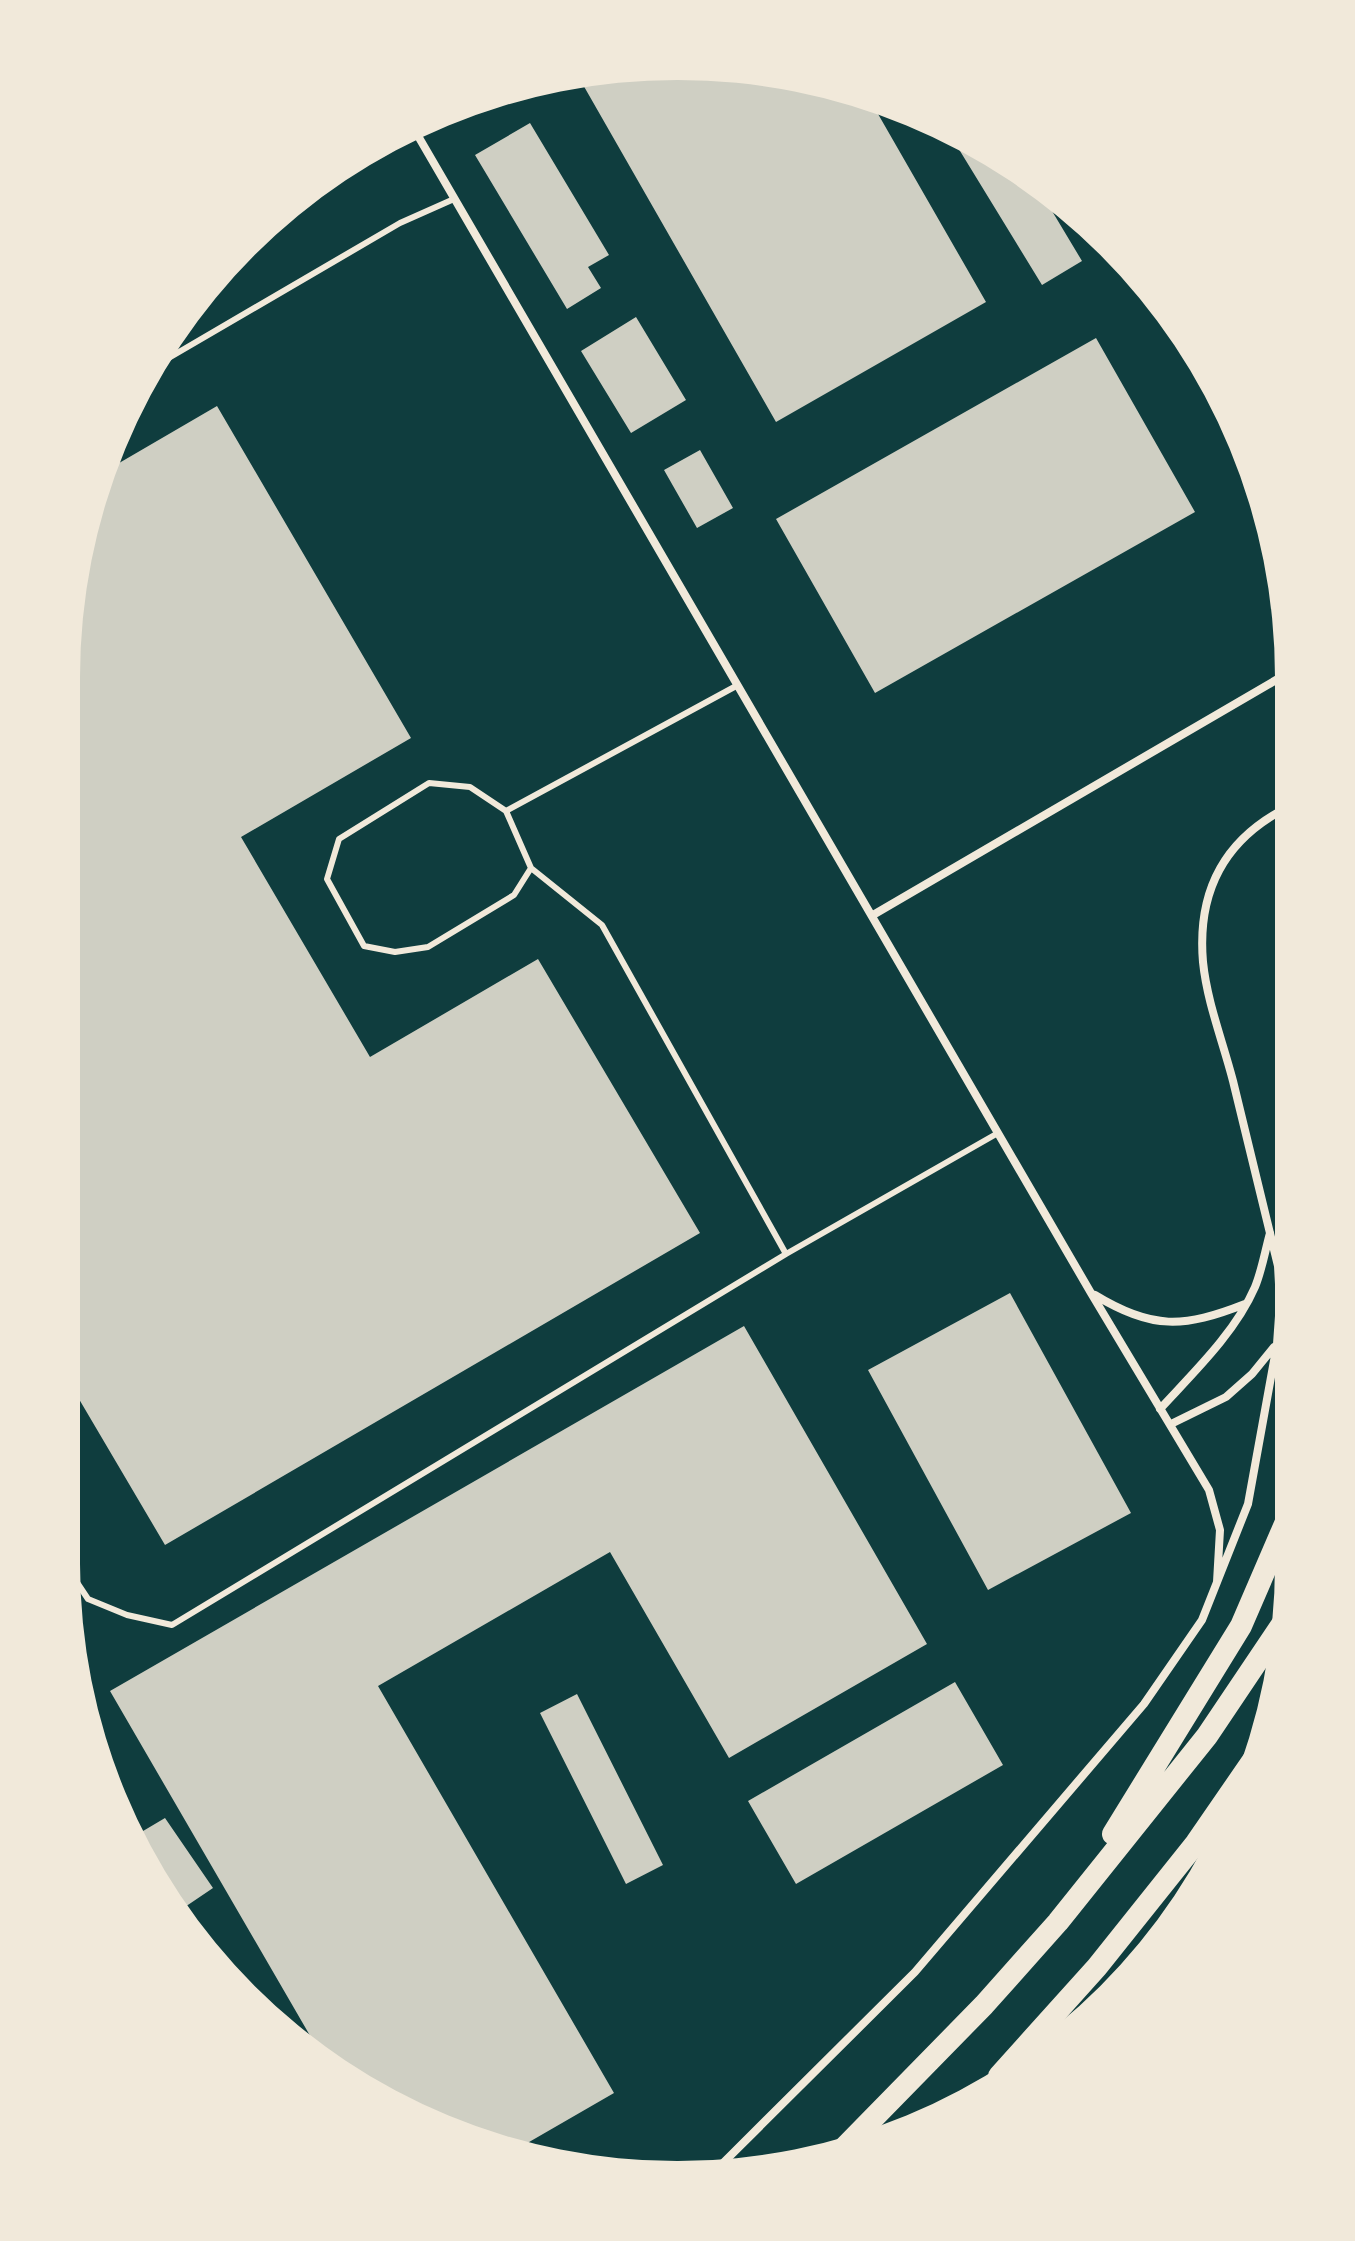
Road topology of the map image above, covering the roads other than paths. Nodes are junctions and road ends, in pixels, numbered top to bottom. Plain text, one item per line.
1 (420, 139) edge
2 (454, 199) junction
3 (176, 354) edge
4 (1275, 681) edge
5 (738, 685) junction
6 (506, 811) junction
7 (1275, 815) edge
8 (531, 868) junction
9 (873, 915) junction
10 (998, 1133) junction
11 (1270, 1231) junction
12 (1275, 1253) edge
13 (786, 1254) junction
14 (1091, 1293) junction
15 (1245, 1304) junction
16 (1275, 1346) edge
17 (1275, 1355) edge
18 (1160, 1409) junction
19 (1171, 1424) junction
20 (1275, 1547) edge
21 (1217, 1582) junction
22 (81, 1588) edge
23 (1270, 1643) edge
24 (1228, 1797) edge
25 (1213, 1828) edge
26 (1196, 1843) junction
27 (1058, 1922) junction
28 (1020, 2052) edge
29 (859, 2132) edge
30 (727, 2159) edge

1 - 2 street
2 - 3 lane
2 - 5 street
4 - 9 street
5 - 6 lane
5 - 9 street
6 - 8 lane
6 - 8 lane
7 - 11 street
8 - 13 lane
9 - 10 street
10 - 13 lane
10 - 14 street
11 - 12 street
11 - 15 street
13 - 22 lane
14 - 15 street
14 - 18 street
15 - 18 street
16 - 19 street
17 - 21 street
18 - 19 street
19 - 21 street
20 - 27 highway
21 - 30 street
23 - 27 highway
24 - 26 highway
25 - 26 highway
26 - 28 highway
27 - 29 highway

